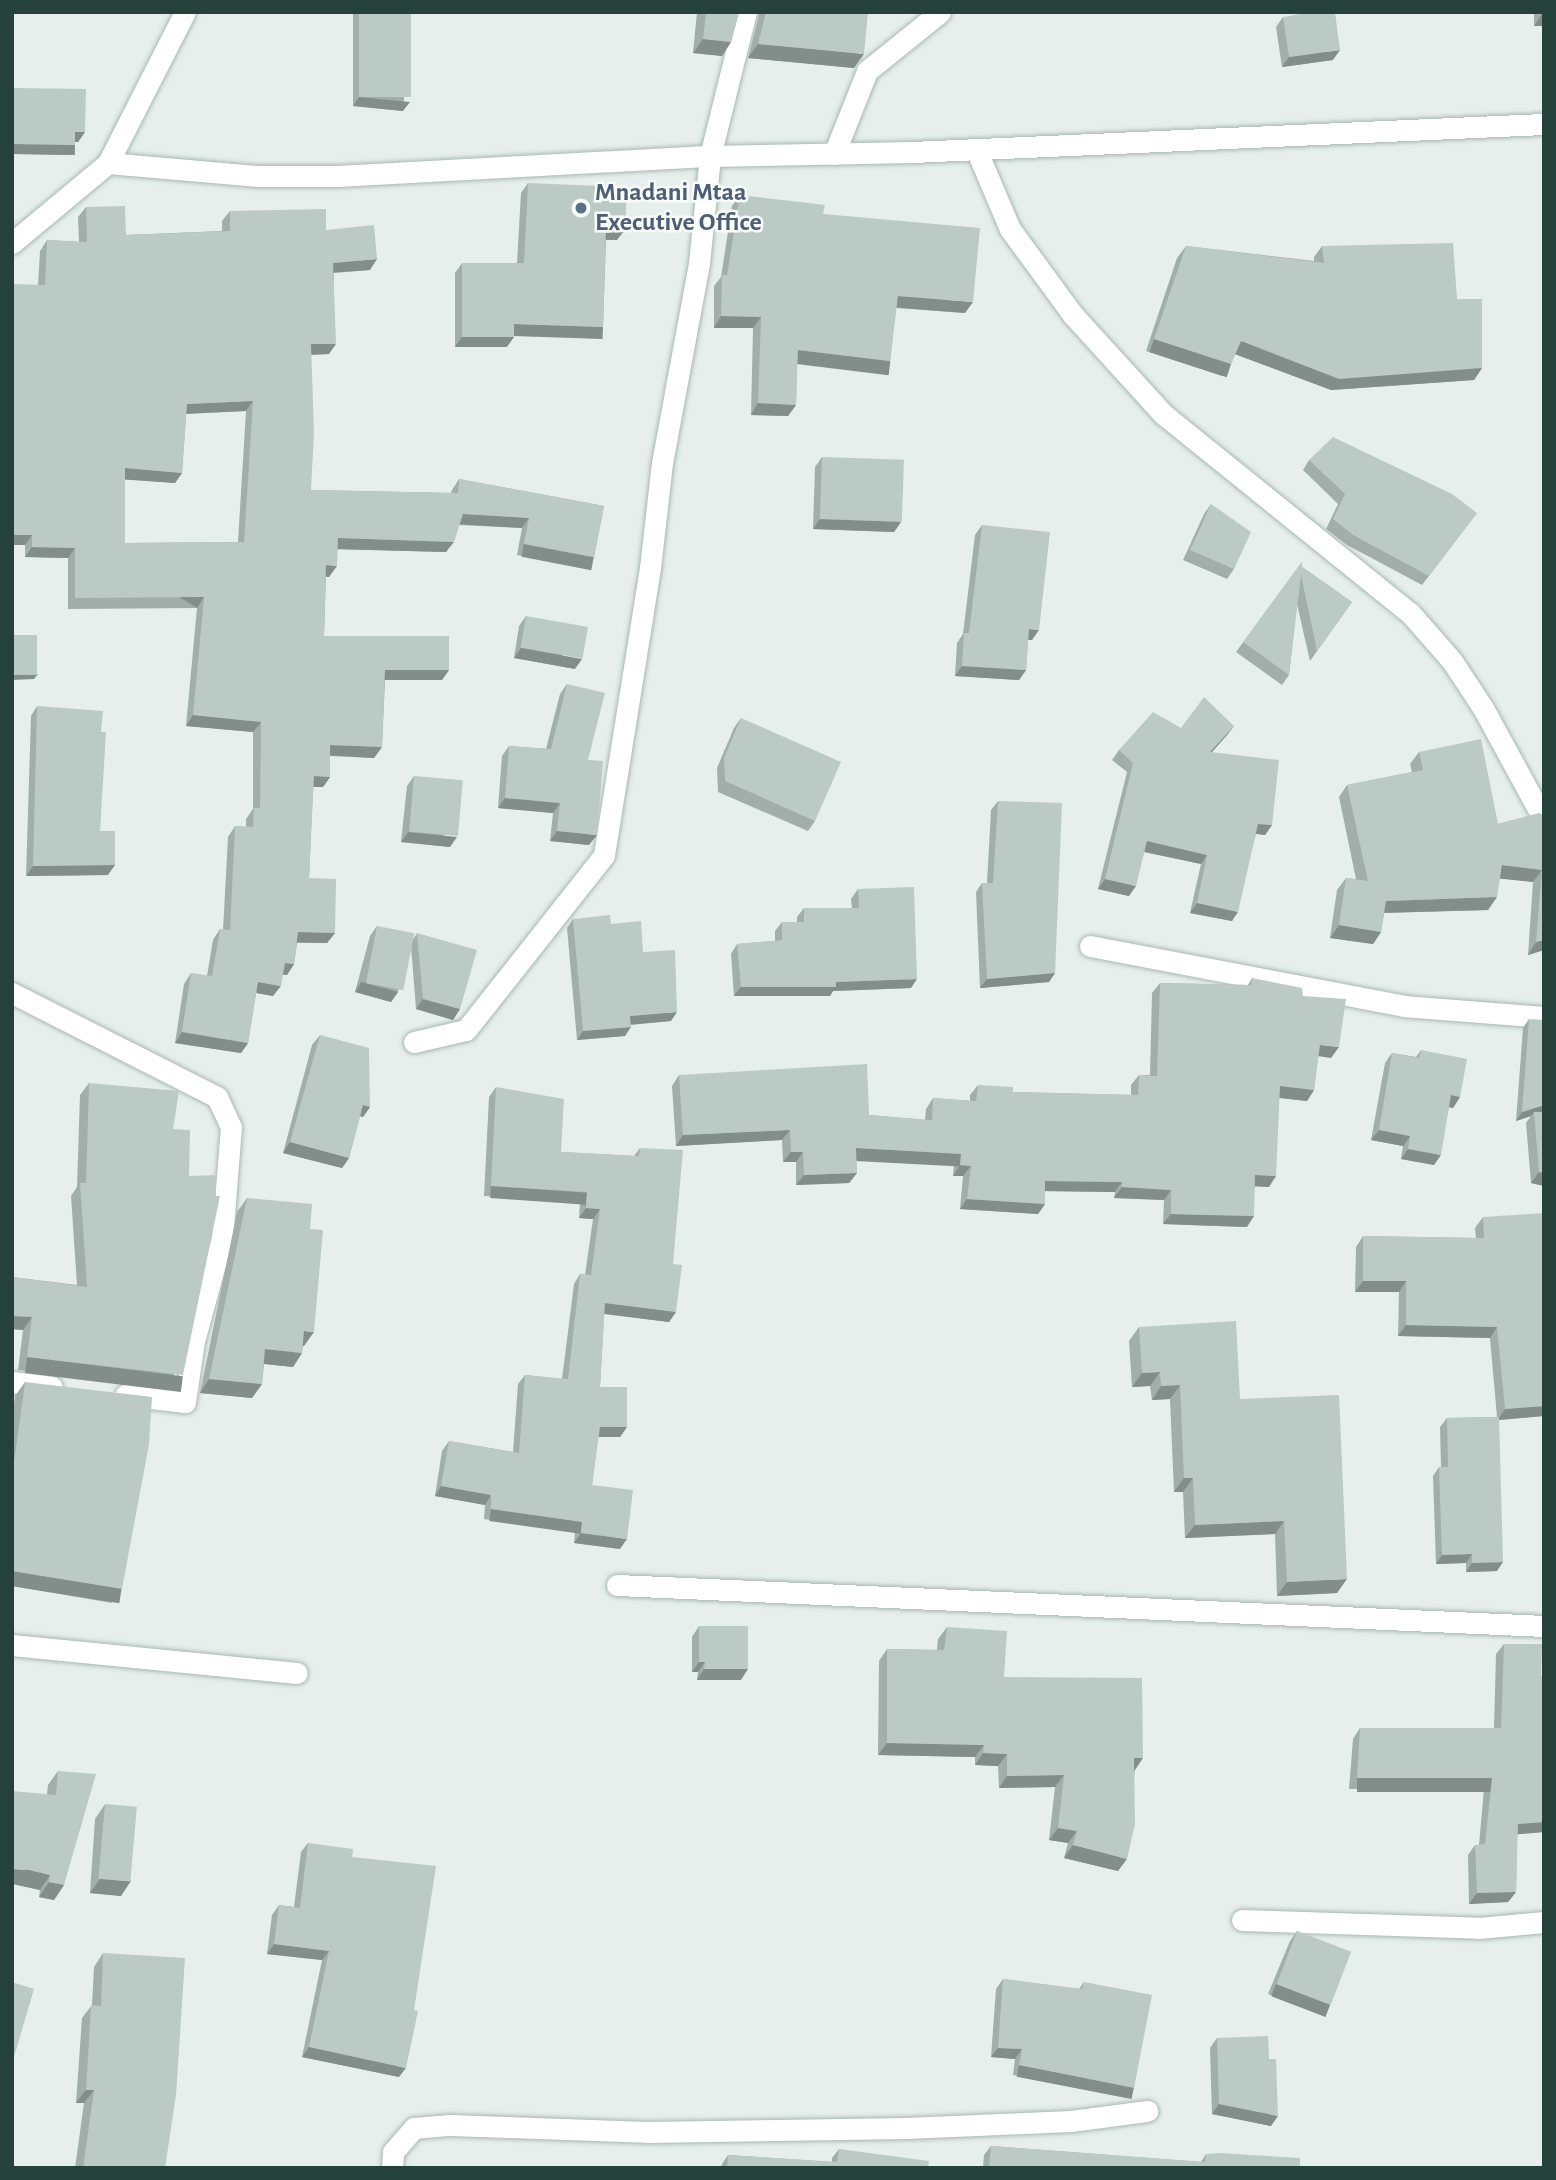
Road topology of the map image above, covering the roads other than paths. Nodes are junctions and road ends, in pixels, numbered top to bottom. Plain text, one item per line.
1 (185, 12) edge
2 (747, 12) edge
3 (940, 12) edge
4 (1544, 124) edge
5 (976, 149) junction
6 (834, 155) junction
7 (709, 156) junction
8 (108, 163) junction
9 (12, 243) edge
10 (1544, 820) edge
11 (1090, 946) dead end
12 (12, 993) edge
13 (1544, 1017) edge
14 (414, 1042) dead end
15 (12, 1382) edge
16 (79, 1390) edge
17 (106, 1393) edge
18 (617, 1585) dead end
19 (1544, 1626) edge
20 (12, 1645) edge
21 (297, 1673) dead end
22 (1242, 1920) dead end
23 (1544, 1922) edge
24 (1147, 2111) dead end
25 (393, 2168) edge

1 - 8 street
2 - 7 street
3 - 6 street
4 - 5 street
5 - 6 street
5 - 10 street
6 - 7 street
7 - 8 street
7 - 14 street
8 - 9 street
11 - 13 street
12 - 17 street
15 - 16 street
18 - 19 street
20 - 21 street
22 - 23 street
24 - 25 street

